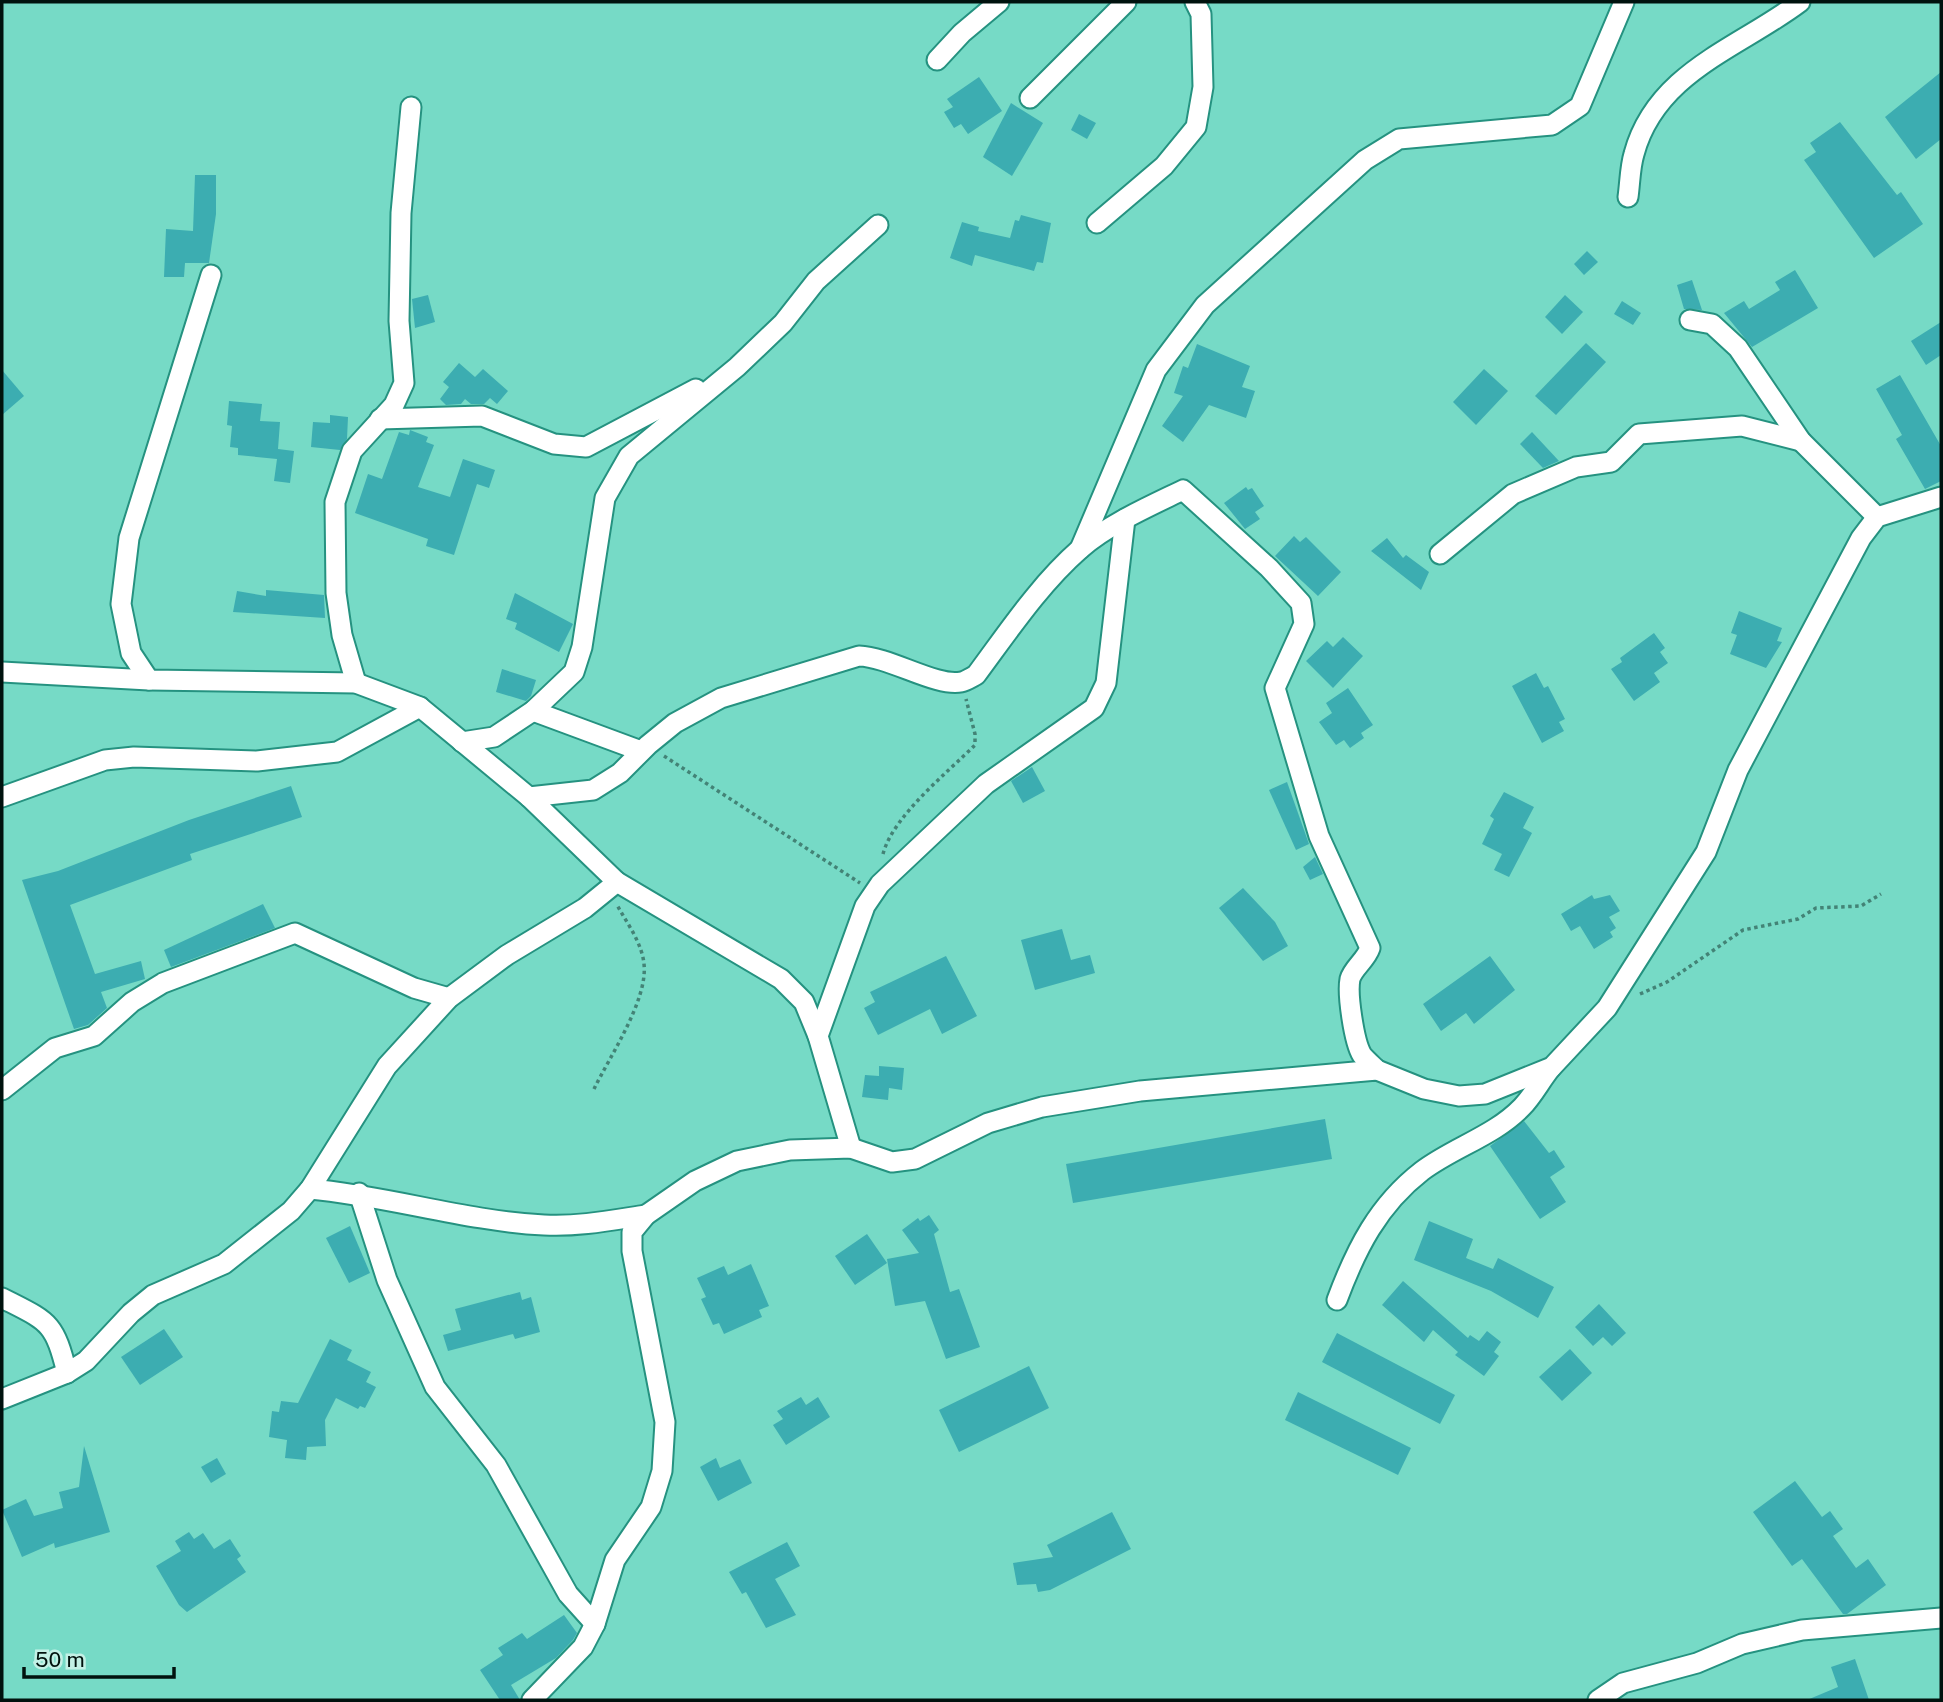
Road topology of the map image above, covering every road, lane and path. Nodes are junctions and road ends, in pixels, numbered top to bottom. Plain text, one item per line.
1 (999, 2) edge
2 (1126, 2) edge
3 (1195, 2) edge
4 (1624, 2) edge
5 (1800, 2) edge
6 (937, 60) dead end
7 (1030, 97) dead end
8 (411, 107) dead end
9 (1628, 197) dead end
10 (1097, 223) dead end
11 (878, 225) dead end
12 (211, 275) dead end
13 (1690, 320) dead end
14 (737, 367) junction
15 (380, 419) junction
16 (1801, 442) junction
17 (1941, 497) edge
18 (1877, 517) junction
19 (1125, 519) junction
20 (1080, 549) junction
21 (1440, 554) dead end
22 (2, 672) edge
23 (149, 680) junction
24 (961, 682) junction
25 (356, 683) junction
26 (420, 707) junction
27 (533, 711) junction
28 (462, 742) junction
29 (645, 748) junction
30 (2, 797) edge
31 (529, 797) junction
32 (612, 886) junction
33 (877, 888) junction
34 (1881, 894) dead end
35 (449, 998) junction
36 (1607, 1008) junction
37 (818, 1036) junction
38 (1552, 1067) junction
39 (1377, 1070) junction
40 (594, 1089) dead end
41 (2, 1090) edge
42 (851, 1148) junction
43 (310, 1189) junction
44 (359, 1193) junction
45 (646, 1215) junction
46 (2, 1298) edge
47 (1337, 1300) dead end
48 (67, 1373) junction
49 (2, 1399) edge
50 (1941, 1618) edge
51 (595, 1624) junction
52 (532, 1700) edge
53 (1598, 1700) edge

1 - 6 street
2 - 7 street
3 - 10 street
4 - 20 street
5 - 9 street
8 - 15 street
11 - 14 street
12 - 23 street
13 - 16 street
14 - 15 street
14 - 27 street
15 - 25 street
16 - 18 street
16 - 21 street
17 - 18 street
18 - 36 street
19 - 20 street
19 - 33 street
19 - 39 street
20 - 24 street
22 - 23 street
23 - 25 street
24 - 29 street
24 - 33 path
25 - 26 street
26 - 28 street
26 - 30 street
27 - 28 street
27 - 29 street
28 - 31 street
29 - 31 street
29 - 33 path
31 - 32 street
32 - 35 street
32 - 37 street
32 - 40 path
33 - 37 street
34 - 36 path
35 - 41 street
35 - 43 street
36 - 38 street
37 - 42 street
38 - 39 street
38 - 47 street
39 - 42 street
42 - 45 street
43 - 44 street
43 - 48 street
44 - 45 street
44 - 51 street
45 - 51 street
46 - 48 street
48 - 49 street
50 - 53 street
51 - 52 street

